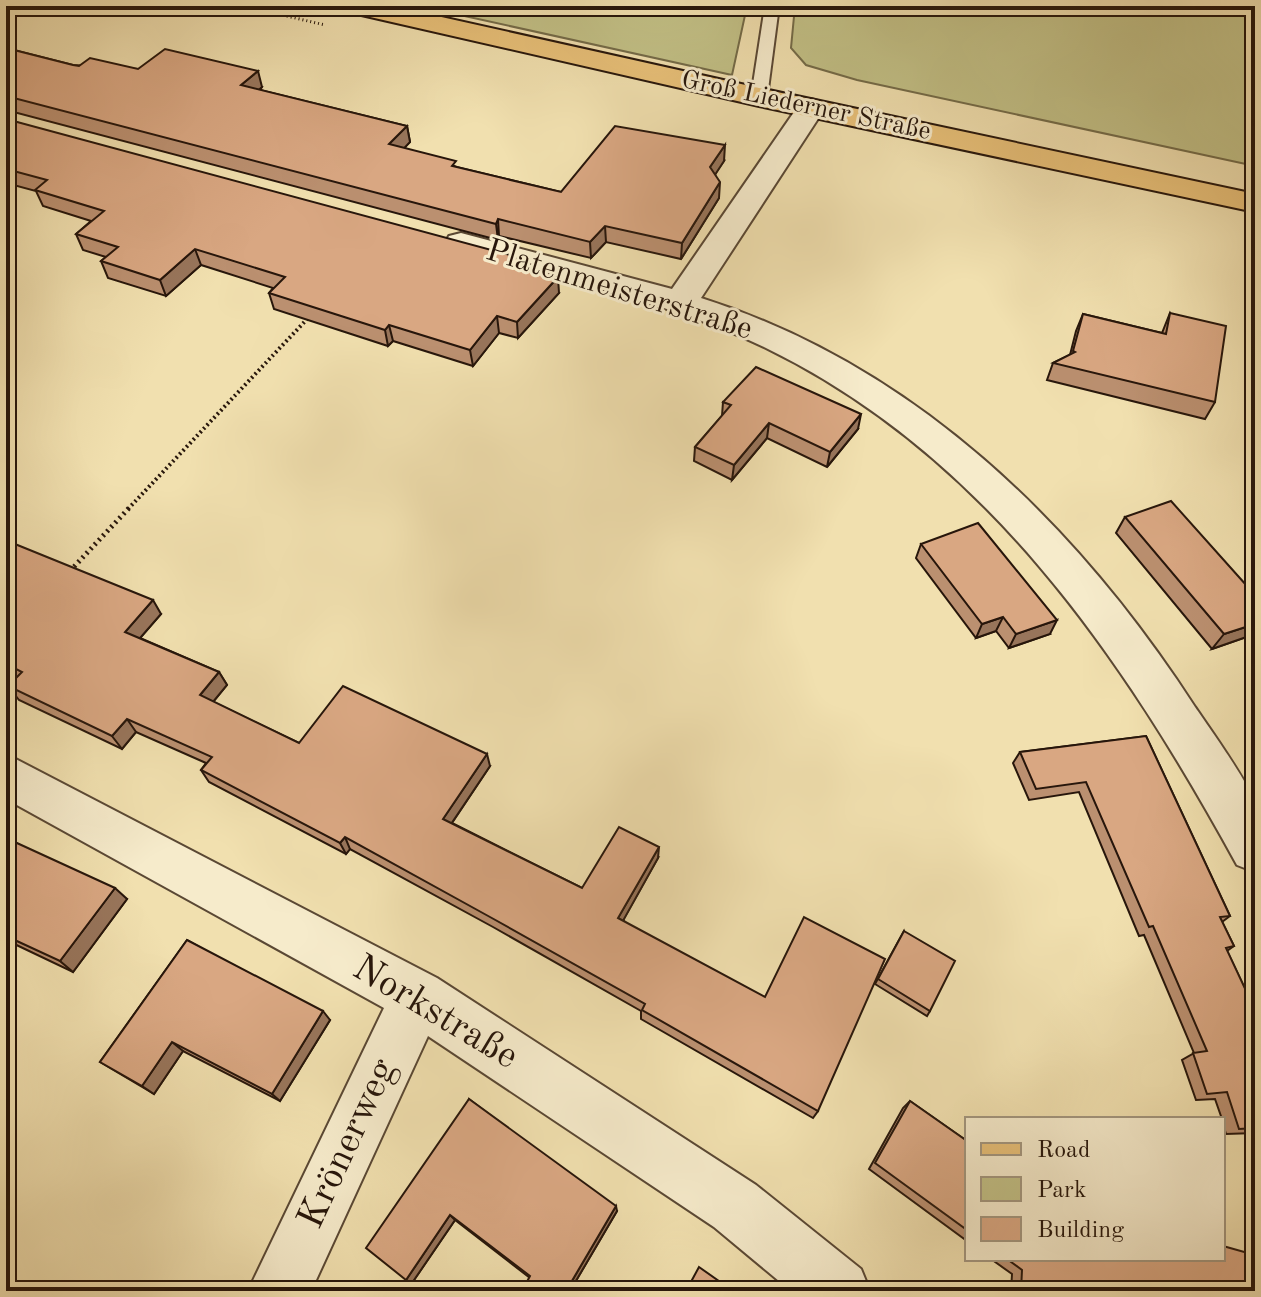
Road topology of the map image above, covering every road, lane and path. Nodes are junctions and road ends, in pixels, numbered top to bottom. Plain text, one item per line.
1 (357, 6) edge
2 (772, 6) edge
3 (759, 97) junction
4 (811, 108) junction
5 (1255, 203) edge
6 (426, 233) edge
7 (680, 303) junction
8 (320, 305) edge
9 (60, 581) edge
10 (6, 775) edge
11 (1255, 849) edge
12 (418, 997) junction
13 (279, 1291) edge
14 (839, 1291) edge

1 - 3 main road, Groß Liederner Straße
2 - 3 lane
3 - 4 main road, Groß Liederner Straße
4 - 5 main road, Groß Liederner Straße
4 - 7 street
6 - 7 street, Platenmeisterstraße
7 - 11 street, Platenmeisterstraße
8 - 9 path
10 - 12 street, Norkstraße
12 - 13 street, Krönerweg
12 - 14 street, Norkstraße

